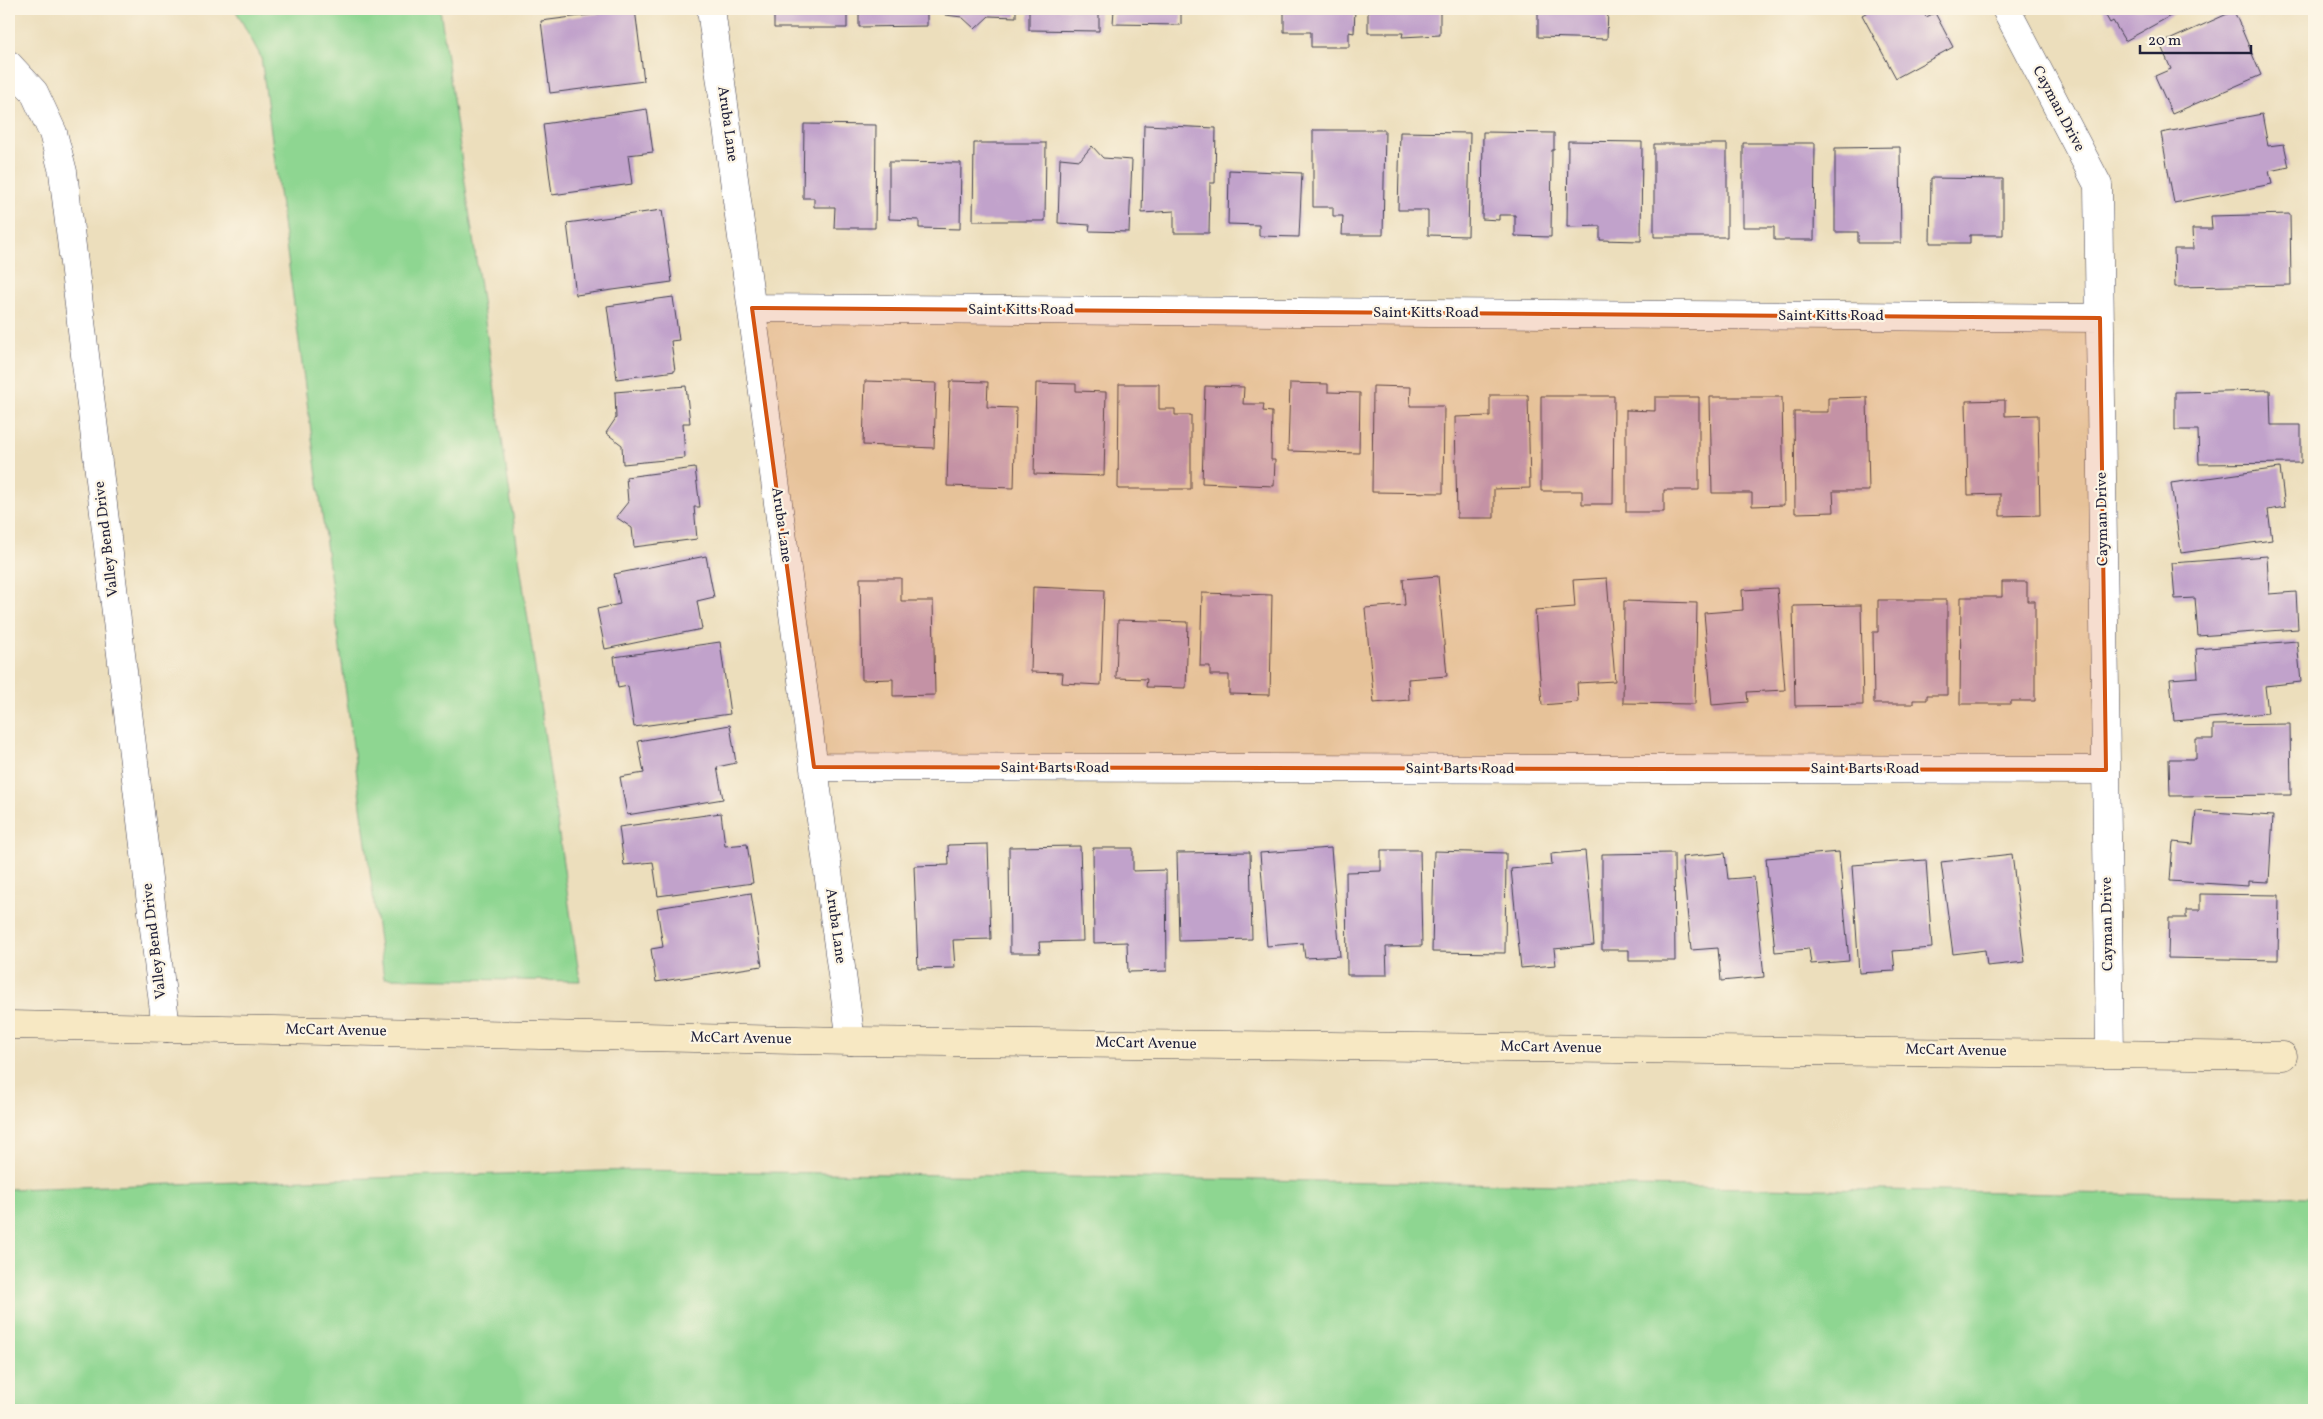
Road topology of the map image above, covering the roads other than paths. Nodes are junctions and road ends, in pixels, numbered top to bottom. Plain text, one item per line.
1 (711, 9) edge
2 (2006, 9) edge
3 (9, 65) edge
4 (752, 308) junction
5 (2100, 318) junction
6 (814, 767) junction
7 (2106, 770) junction
8 (9, 1025) edge
9 (166, 1028) junction
10 (851, 1041) junction
11 (2110, 1053) junction
12 (2283, 1056) dead end

1 - 4 street, Aruba Lane
2 - 5 street, Cayman Drive
3 - 9 street, Valley Bend Drive
4 - 5 street, Saint Kitts Road
4 - 6 street, Aruba Lane
5 - 7 street, Cayman Drive
6 - 7 street, Saint Barts Road
6 - 10 street, Aruba Lane
7 - 11 street, Cayman Drive
8 - 9 street, McCart Avenue
9 - 10 street, McCart Avenue
10 - 11 street, McCart Avenue
11 - 12 street, McCart Avenue

